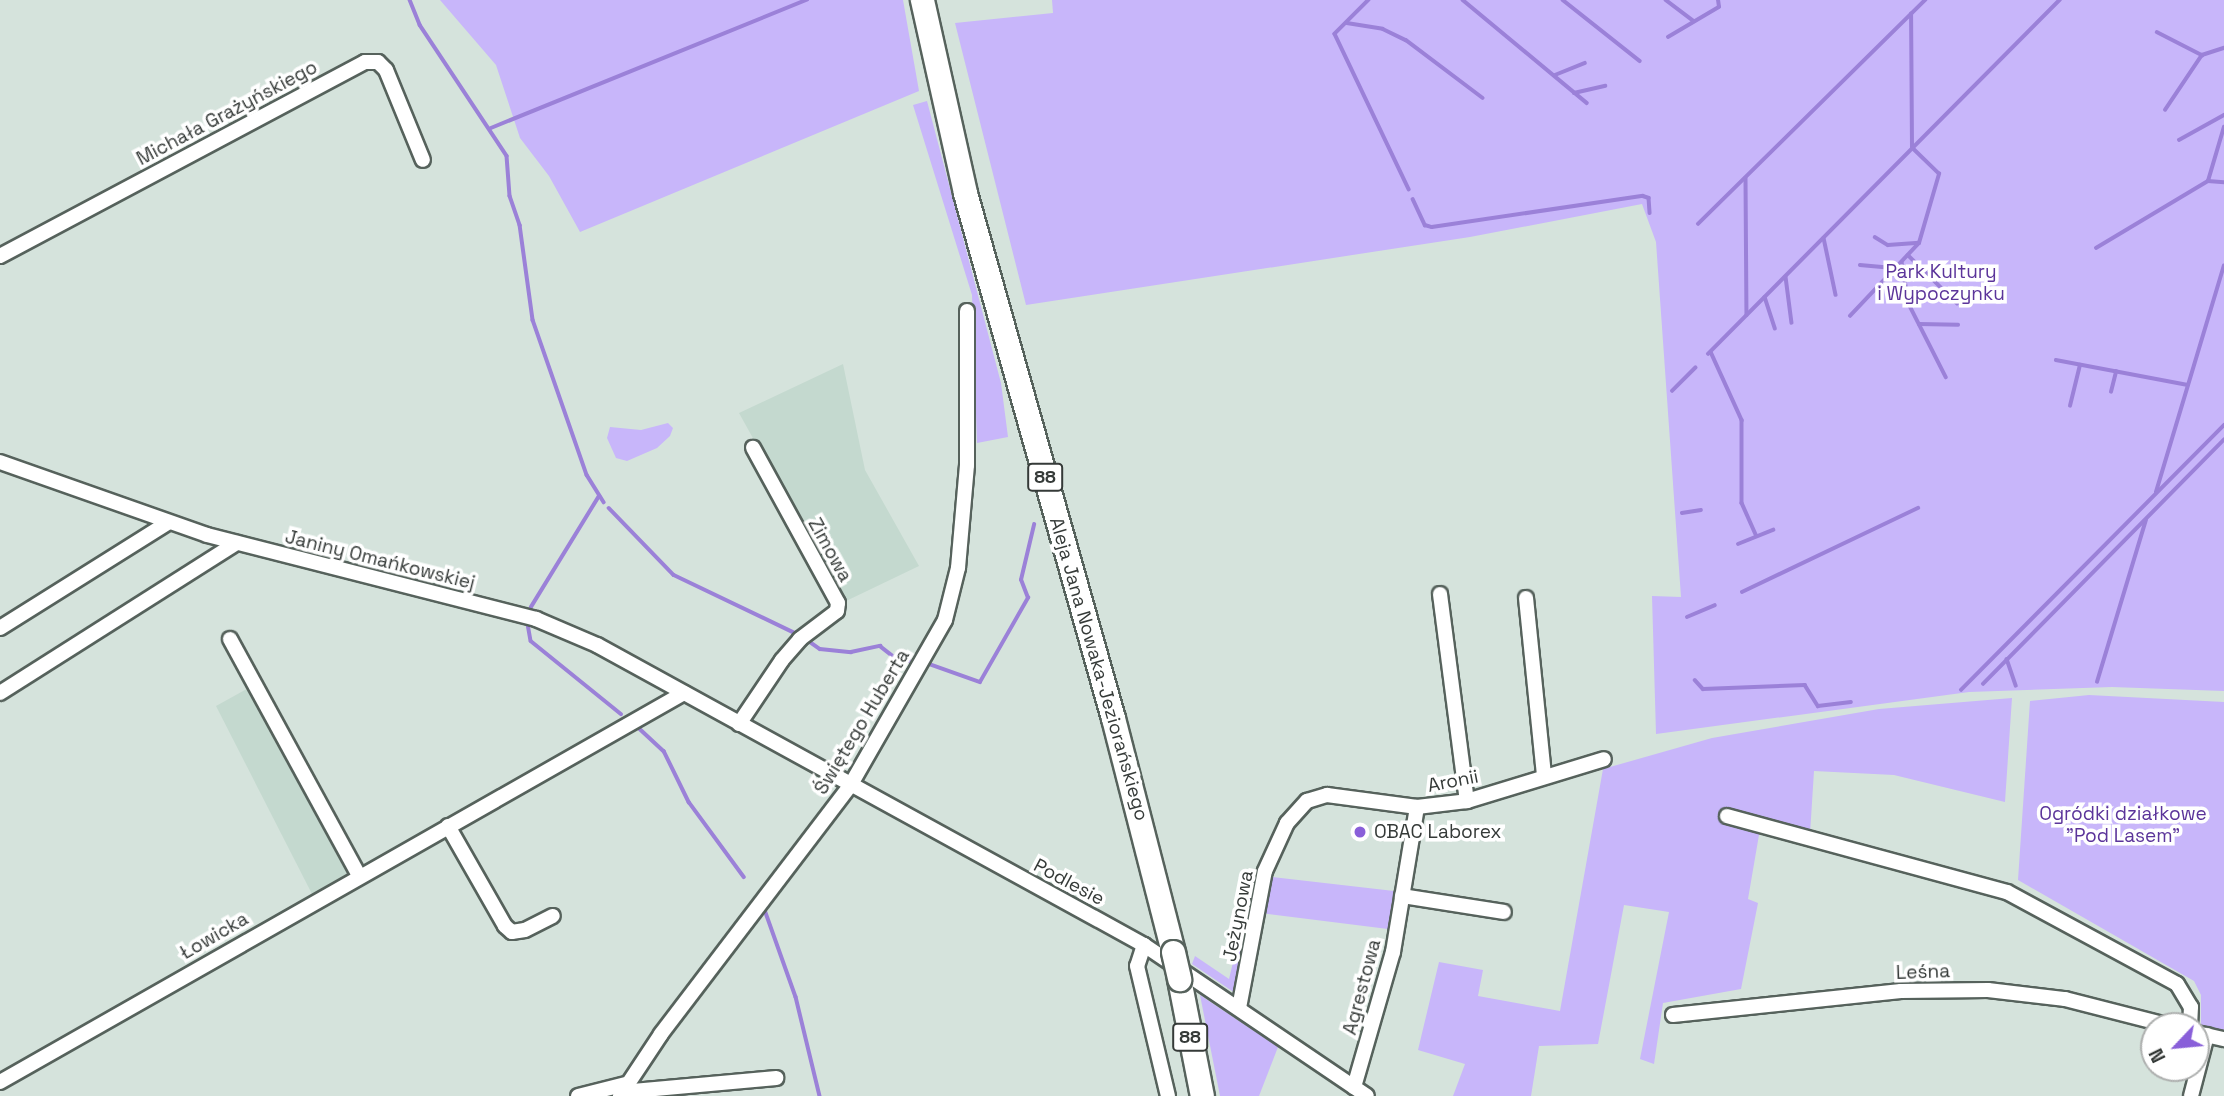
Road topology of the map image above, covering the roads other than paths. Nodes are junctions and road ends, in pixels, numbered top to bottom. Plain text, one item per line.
1 (922, 0) edge
2 (423, 160) dead end
3 (0, 256) edge
4 (967, 311) dead end
5 (753, 449) dead end
6 (0, 462) edge
7 (169, 522) junction
8 (236, 543) junction
9 (1440, 594) dead end
10 (1526, 598) dead end
11 (0, 628) edge
12 (230, 639) dead end
13 (0, 693) edge
14 (684, 693) junction
15 (739, 724) junction
16 (1604, 760) dead end
17 (1544, 775) junction
18 (850, 786) junction
19 (1307, 801) joint
20 (1467, 801) junction
21 (1417, 807) junction
22 (1727, 816) dead end
23 (448, 826) junction
24 (359, 876) junction
25 (1402, 896) junction
26 (1504, 912) dead end
27 (553, 916) dead end
28 (1144, 945) junction
29 (1239, 1008) junction
30 (2191, 1012) edge
31 (1673, 1015) dead end
32 (2140, 1018) edge
33 (776, 1078) dead end
34 (0, 1082) edge
35 (1354, 1087) junction
36 (0, 1089) edge
37 (623, 1090) edge
38 (4, 1096) edge
39 (578, 1096) edge
40 (1168, 1096) edge
41 (1202, 1096) edge
42 (1367, 1096) edge

1 - 41 main road, Aleja Jana Nowaka-Jeziorańskiego / 88, bridge
2 - 3 street, Michała Grażyńskiego
4 - 18 street, Świętego Huberta
5 - 15 street, Zimowa
6 - 7 street, Janiny Omańkowskiej
7 - 8 street, Janiny Omańkowskiej
7 - 11 street
8 - 13 street
8 - 14 street, Janiny Omańkowskiej
9 - 20 street
10 - 17 street
12 - 24 street
14 - 15 street, Janiny Omańkowskiej
14 - 23 street, Łowicka
15 - 18 street, Podlesie
16 - 17 street, Aronii
17 - 20 street, Aronii
18 - 28 street, Podlesie
18 - 37 street, Świętego Huberta
19 - 21 street, Aronii
19 - 29 street, Jeżynowa
20 - 21 street, Aronii
21 - 25 street, Agrestowa
22 - 30 street
23 - 24 street, Łowicka
23 - 27 street
24 - 34 street, Łowicka
25 - 26 street
25 - 35 street, Agrestowa
28 - 29 street, Podlesie
28 - 40 street
29 - 35 street, Podlesie
31 - 32 street, Leśna
33 - 37 street
35 - 42 street, Podlesie
36 - 38 street
37 - 39 street

